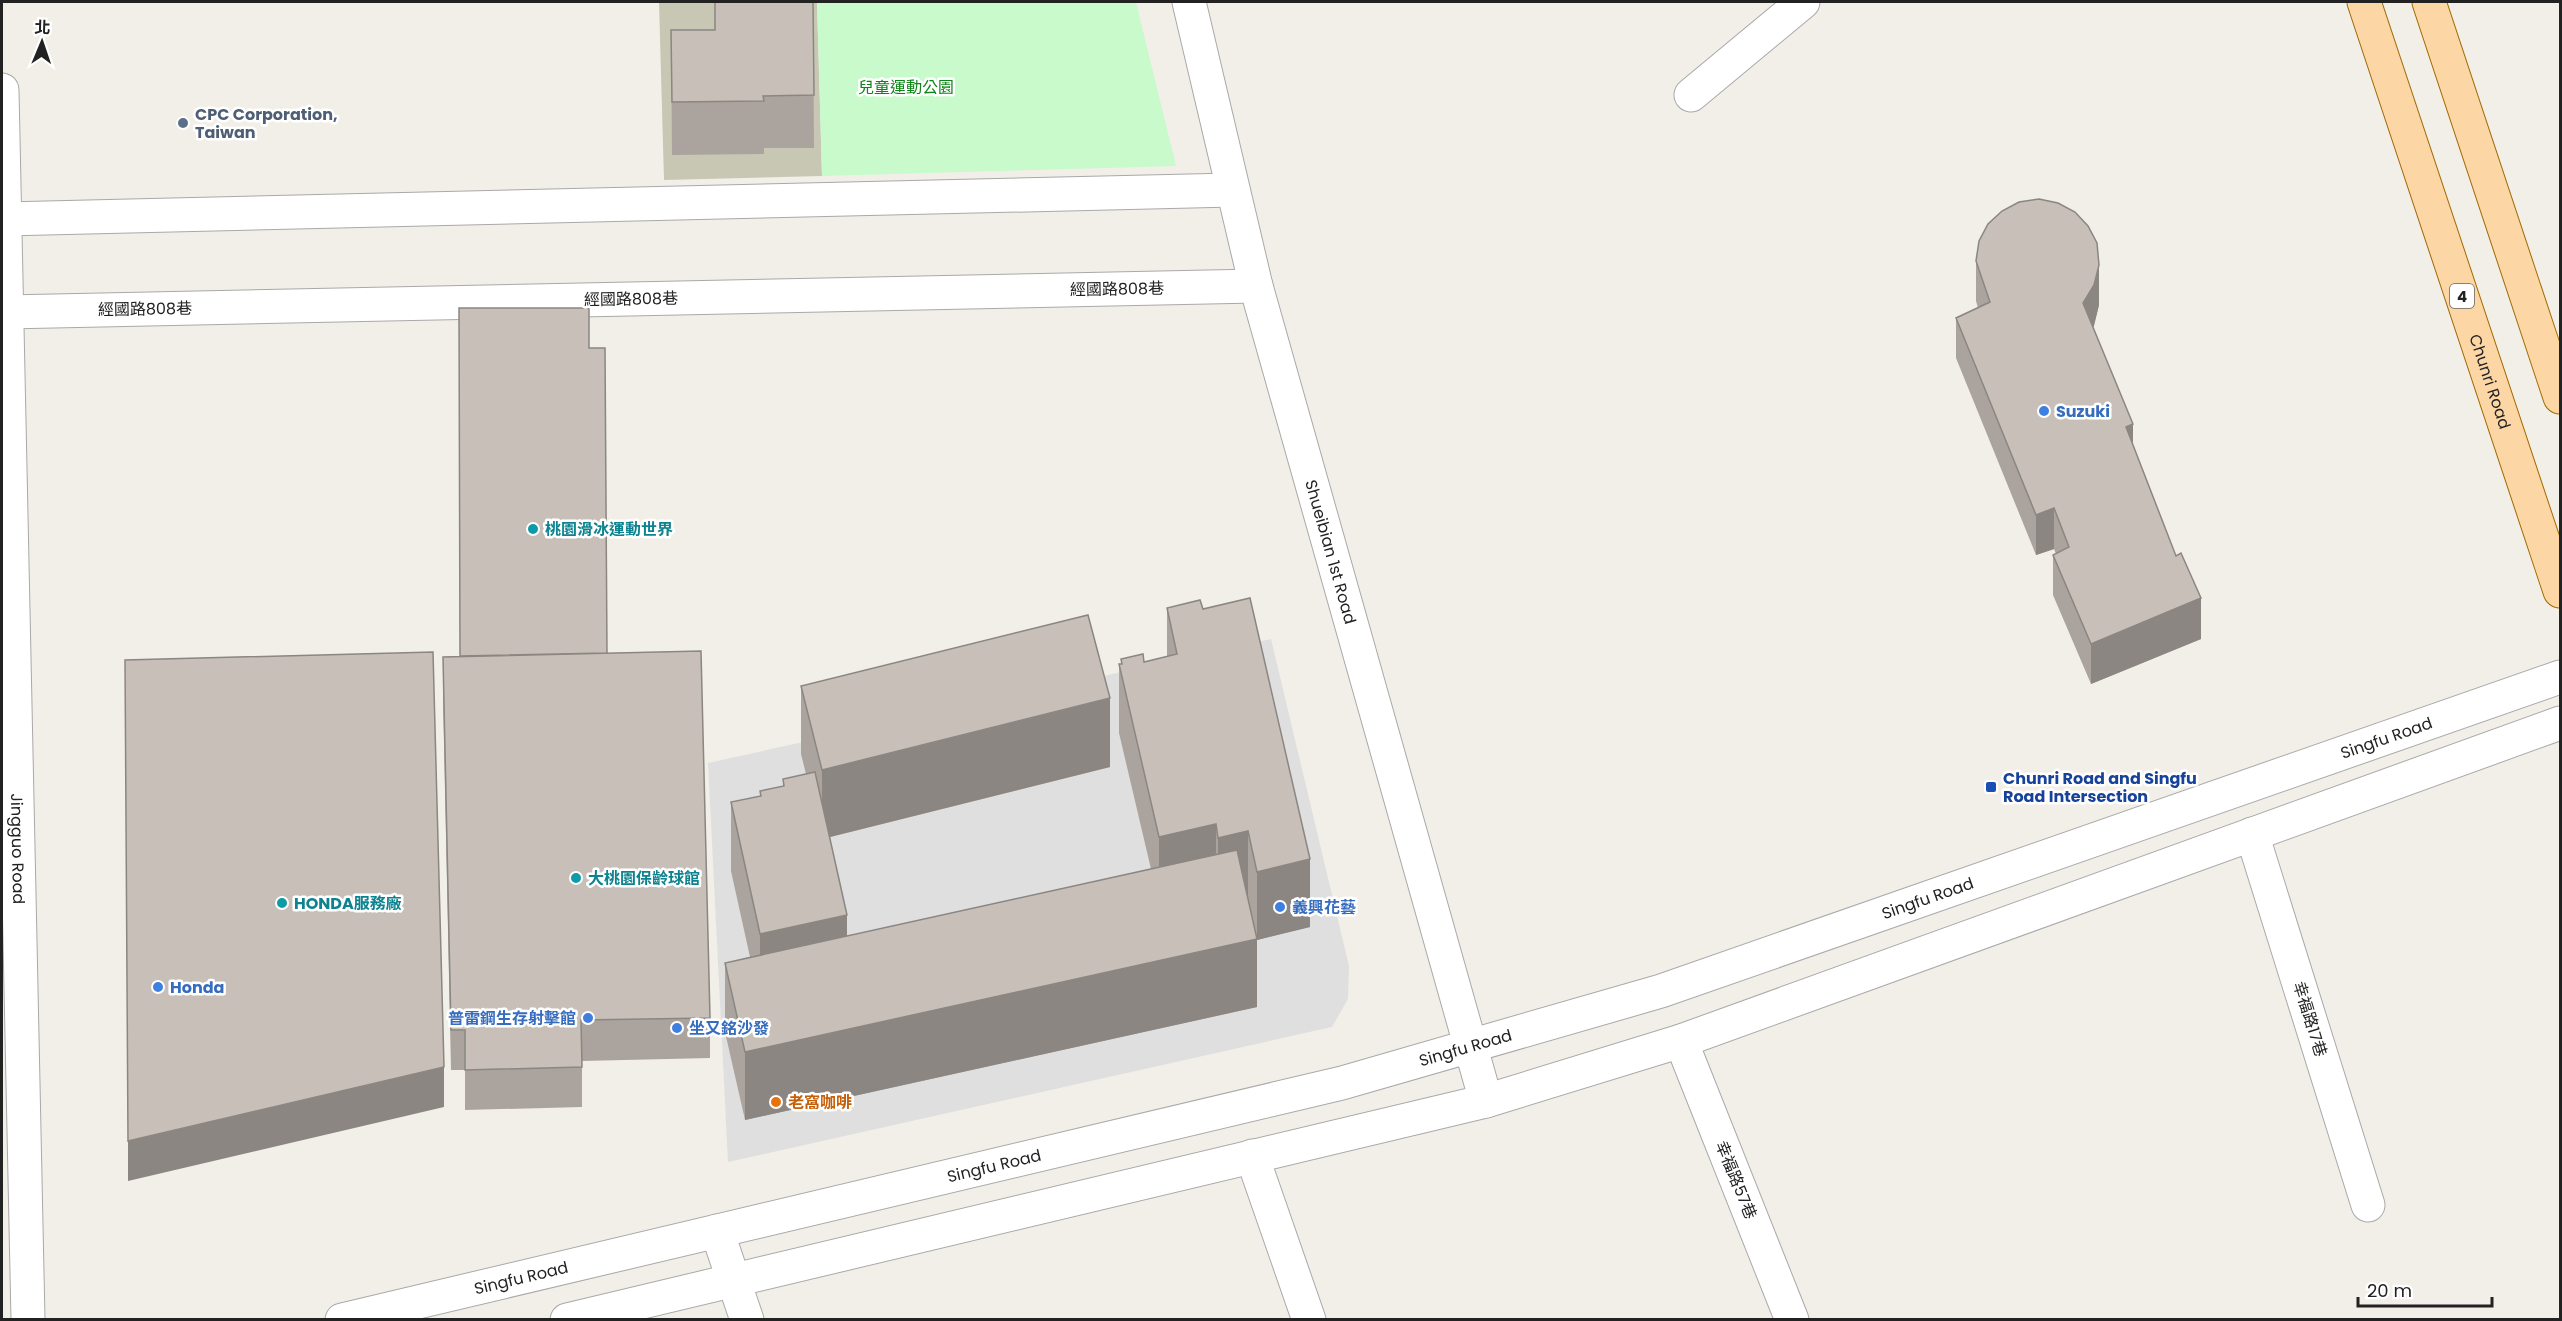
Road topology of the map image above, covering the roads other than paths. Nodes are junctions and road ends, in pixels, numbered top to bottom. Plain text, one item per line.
1 (1189, 2) edge
2 (1803, 2) edge
3 (2364, 2) edge
4 (2429, 2) edge
5 (2, 90) edge
6 (1691, 95) dead end
7 (1233, 190) junction
8 (4, 219) junction
9 (1256, 286) junction
10 (6, 312) junction
11 (2560, 397) edge
12 (2560, 591) edge
13 (2560, 677) edge
14 (2560, 723) edge
15 (2252, 834) junction
16 (1681, 1041) junction
17 (1470, 1047) junction
18 (1486, 1101) junction
19 (1252, 1156) junction
20 (2368, 1205) dead end
21 (717, 1231) junction
22 (733, 1280) junction
23 (28, 1320) edge
24 (342, 1320) edge
25 (567, 1320) edge
26 (747, 1320) edge
27 (1309, 1320) edge
28 (1791, 1320) edge

1 - 7 street, Shueibian 1st Road
2 - 6 street
3 - 12 main road, Chunri Road / 4
4 - 11 main road
5 - 8 street, Jingguo Road
7 - 8 street
7 - 9 street, Shueibian 1st Road
8 - 10 street, Jingguo Road
9 - 10 street, 經國路808巷
9 - 17 street, Shueibian 1st Road
10 - 23 street, Jingguo Road
13 - 17 street, Singfu Road
14 - 15 street
15 - 16 street
15 - 20 street, 幸福路17巷
16 - 18 street
16 - 28 street, 幸福路57巷
17 - 18 street, Shueibian 1st Road
17 - 21 street, Singfu Road
18 - 19 street
19 - 22 street
19 - 27 street
21 - 22 street
21 - 24 street, Singfu Road
22 - 25 street
22 - 26 street

